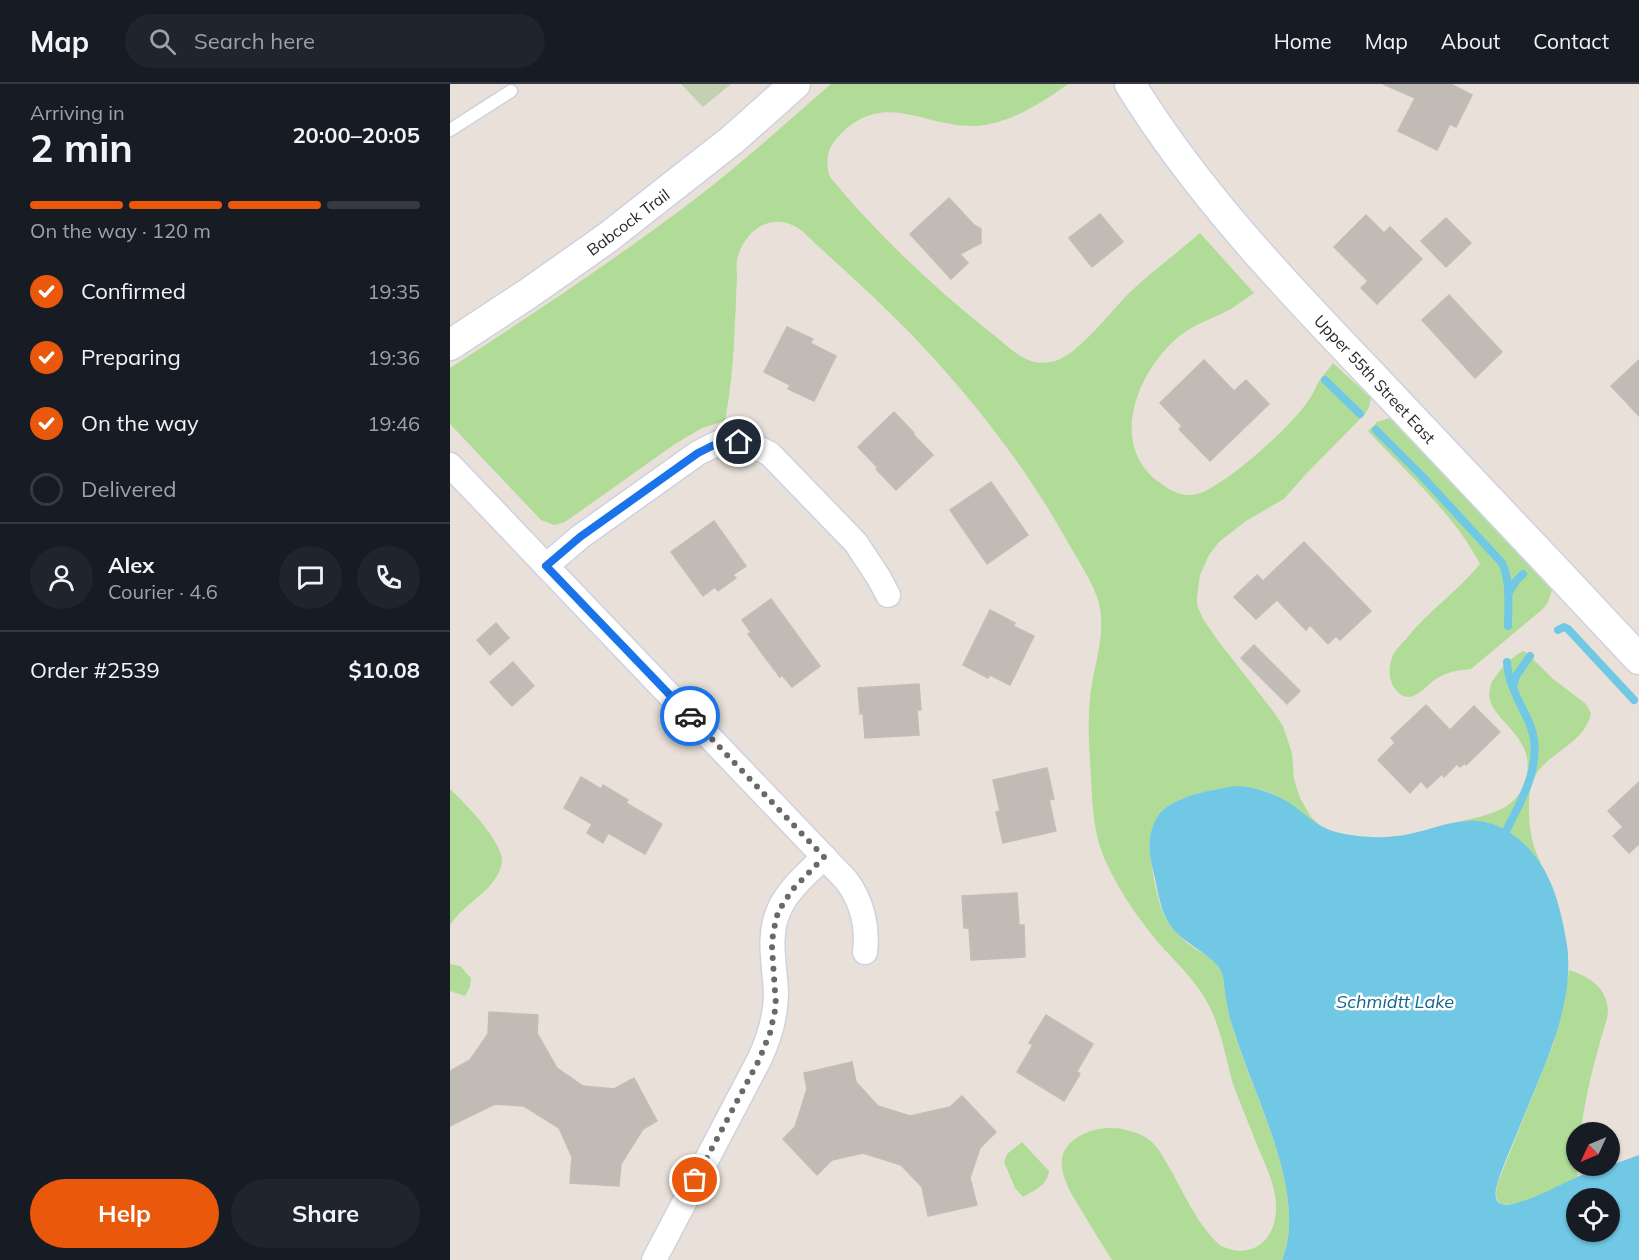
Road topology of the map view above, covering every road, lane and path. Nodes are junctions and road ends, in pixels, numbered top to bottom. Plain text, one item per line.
1 (795, 84) edge
2 (1130, 84) edge
3 (510, 90) dead end
4 (450, 130) edge
5 (450, 345) edge
6 (450, 465) edge
7 (546, 566) junction
8 (888, 595) dead end
9 (1639, 659) edge
10 (824, 857) junction
11 (865, 952) dead end
12 (654, 1260) edge

1 - 5 street, Babcock Trail
2 - 9 street, Upper 55th Street East
3 - 4 lane
6 - 7 street
7 - 8 street
7 - 10 street
10 - 11 street
10 - 12 street

